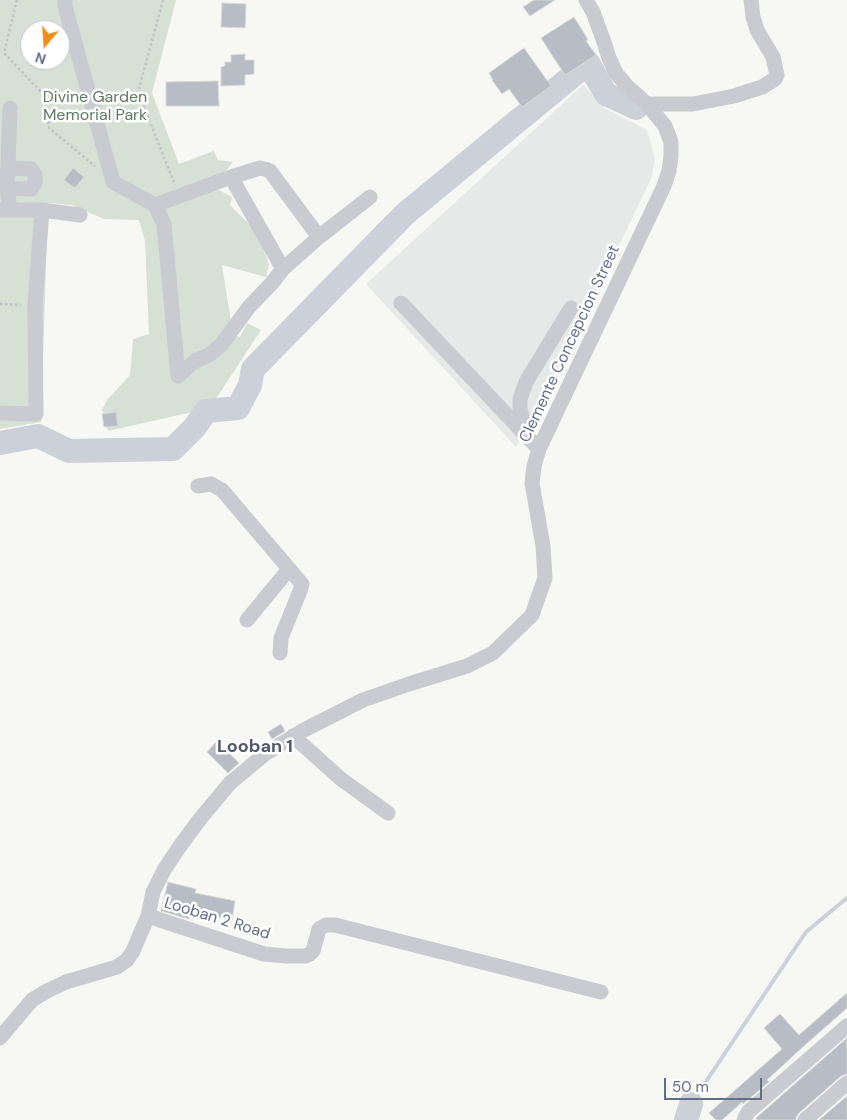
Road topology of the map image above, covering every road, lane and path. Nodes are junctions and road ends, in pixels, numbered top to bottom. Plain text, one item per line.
1 (17, 0) edge
2 (65, 0) edge
3 (163, 0) edge
4 (586, 0) edge
5 (751, 0) edge
6 (647, 104) junction
7 (10, 108) dead end
8 (8, 168) junction
9 (231, 177) junction
10 (113, 182) junction
11 (7, 188) junction
12 (179, 196) junction
13 (370, 197) dead end
14 (155, 205) junction
15 (5, 210) edge
16 (42, 210) junction
17 (80, 215) dead end
18 (319, 237) junction
19 (283, 269) junction
20 (401, 303) dead end
21 (0, 304) edge
22 (35, 305) junction
23 (571, 308) dead end
24 (0, 413) edge
25 (522, 431) junction
26 (540, 449) junction
27 (198, 486) dead end
28 (285, 574) dead end
29 (247, 620) dead end
30 (280, 653) dead end
31 (293, 736) junction
32 (388, 812) dead end
33 (148, 916) junction
34 (601, 992) dead end
35 (847, 1026) edge
36 (0, 1038) edge
37 (847, 1083) edge
38 (744, 1120) edge
39 (805, 1120) edge

1 - 10 path
2 - 10 street
3 - 12 path
4 - 6 street, Clemente Concepcion Street
5 - 6 street
6 - 26 street, Clemente Concepcion Street
7 - 8 street
8 - 11 street
8 - 11 street
9 - 12 street
9 - 18 street
9 - 19 street
10 - 14 street
11 - 15 street
12 - 14 street
13 - 18 street
14 - 19 street
15 - 16 street
16 - 17 street
16 - 22 street
18 - 19 street
20 - 25 street
21 - 22 path
22 - 24 street
23 - 25 street
25 - 26 street
26 - 31 street, Clemente Concepcion Street
27 - 30 street
28 - 29 street
31 - 32 street
31 - 33 street, Clemente Concepcion Street
33 - 34 street, Looban 2 Road
33 - 36 street, Looban 2 Road
35 - 38 street
37 - 39 street

